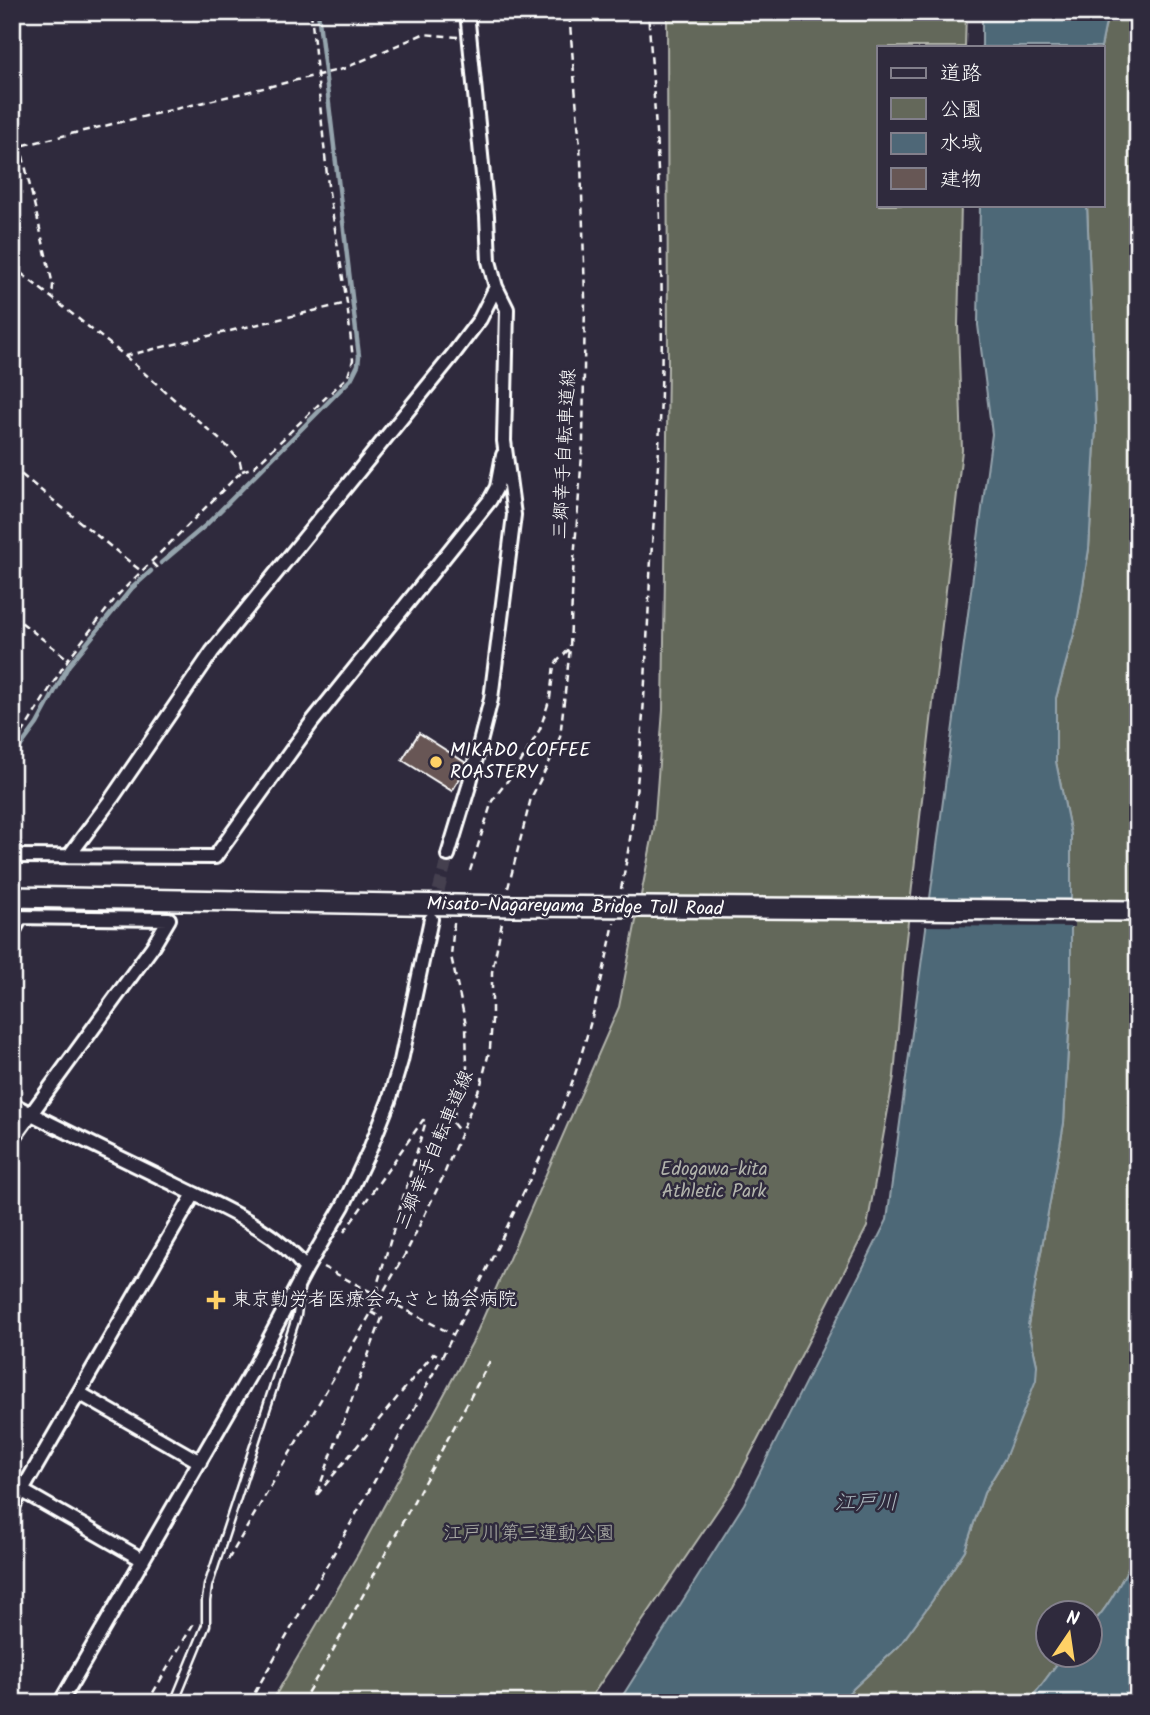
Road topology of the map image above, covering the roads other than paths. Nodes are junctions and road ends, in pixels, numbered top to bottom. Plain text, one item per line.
1 (467, 12) edge
2 (496, 287) junction
3 (504, 441) junction
4 (448, 855) tunnel mouth
5 (12, 856) edge
6 (69, 856) junction
7 (12, 897) edge
8 (1138, 911) edge
9 (17, 917) edge
10 (431, 919) tunnel mouth
11 (12, 934) edge
12 (12, 1104) edge
13 (31, 1114) junction
14 (12, 1140) edge
15 (194, 1194) junction
16 (309, 1270) junction
17 (79, 1393) junction
18 (200, 1462) junction
19 (17, 1488) edge
20 (12, 1508) edge
21 (143, 1560) junction
22 (60, 1703) edge
23 (174, 1703) edge

1 - 2 street
2 - 3 street
2 - 6 street
3 - 4 street
3 - 6 street
5 - 6 street
7 - 8 main road, Misato-Nagareyama Bridge Toll Road, bridge
9 - 11 street
9 - 13 street
10 - 16 street
12 - 13 street
13 - 14 street
13 - 15 street
15 - 16 street
15 - 17 street
16 - 18 street
16 - 23 lane
17 - 18 street
17 - 19 street
18 - 21 street
19 - 20 street
19 - 21 street
21 - 22 street

